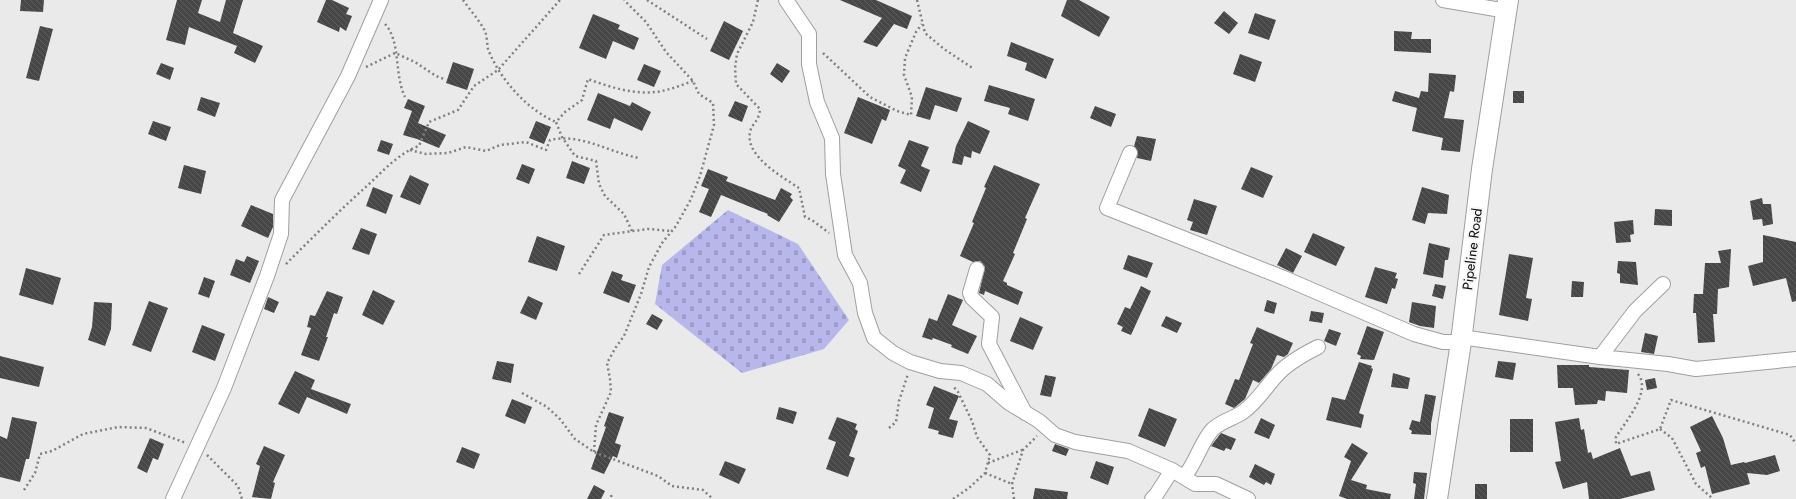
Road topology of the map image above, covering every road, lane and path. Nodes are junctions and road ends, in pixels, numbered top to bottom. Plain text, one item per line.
1 (381, 0) edge
2 (463, 0) edge
3 (560, 0) edge
4 (624, 0) edge
5 (648, 0) edge
6 (758, 0) edge
7 (786, 0) edge
8 (917, 0) edge
9 (1442, 0) edge
10 (1507, 6) edge
11 (373, 17) junction
12 (922, 24) junction
13 (809, 34) junction
14 (707, 39) dead end
15 (395, 53) junction
16 (974, 69) dead end
17 (498, 70) junction
18 (348, 76) junction
19 (444, 79) dead end
20 (693, 81) junction
21 (405, 97) dead end
22 (556, 122) junction
23 (562, 137) junction
24 (409, 150) junction
25 (1130, 153) dead end
26 (638, 158) dead end
27 (632, 231) junction
28 (671, 231) junction
29 (843, 244) junction
30 (977, 269) dead end
31 (579, 274) dead end
32 (267, 276) junction
33 (1662, 284) dead end
34 (1461, 340) junction
35 (1318, 346) dead end
36 (1600, 357) junction
37 (1796, 359) edge
38 (1628, 361) junction
39 (910, 362) junction
40 (940, 371) junction
41 (522, 393) dead end
42 (1025, 413) junction
43 (1046, 427) junction
44 (889, 428) dead end
45 (1660, 429) junction
46 (1796, 444) edge
47 (197, 448) junction
48 (1023, 450) junction
49 (594, 452) junction
50 (988, 463) junction
51 (985, 473) junction
52 (1178, 473) junction
53 (1012, 484) junction
54 (24, 490) dead end
55 (611, 495) dead end
56 (1709, 498) edge
57 (173, 499) edge
58 (242, 499) edge
59 (612, 499) edge
60 (713, 499) edge
61 (952, 499) edge
62 (1014, 499) edge
63 (1152, 499) edge
64 (1248, 499) edge
65 (1437, 499) edge
66 (1713, 499) edge

1 - 11 street
2 - 17 path
3 - 17 path
4 - 20 path
5 - 14 path
6 - 29 path
7 - 13 street
8 - 12 path
9 - 10 street
10 - 34 street, Pipeline Road
11 - 15 path
11 - 18 street
12 - 13 path
12 - 16 path
13 - 29 street
15 - 18 path
15 - 19 path
15 - 21 path
17 - 22 path
17 - 24 path
18 - 32 street
20 - 22 path
20 - 28 path
22 - 23 path
23 - 24 path
23 - 26 path
23 - 27 path
24 - 32 path
25 - 34 street
27 - 28 path
27 - 31 path
28 - 49 path
29 - 39 street
30 - 42 street
32 - 47 street
33 - 36 street
34 - 36 street
34 - 65 street, Pipeline Road
35 - 52 street
36 - 38 street
37 - 38 street
38 - 45 path
39 - 40 street
39 - 44 path
40 - 42 street
40 - 50 path
41 - 49 path
42 - 43 street
43 - 48 path
43 - 52 street
45 - 46 path
45 - 56 path
47 - 54 path
47 - 57 street
47 - 58 path
48 - 50 path
48 - 53 path
49 - 60 path
50 - 51 path
51 - 53 path
51 - 61 path
52 - 63 street
52 - 64 street
53 - 62 path
55 - 59 path
56 - 66 path

